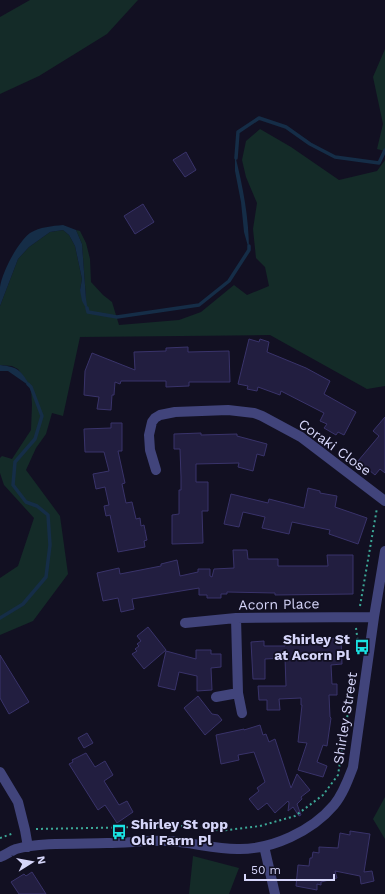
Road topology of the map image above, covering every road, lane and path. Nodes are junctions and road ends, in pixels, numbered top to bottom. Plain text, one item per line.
1 (156, 470) dead end
2 (382, 500) edge
3 (385, 551) edge
4 (374, 617) junction
5 (236, 618) junction
6 (358, 618) junction
7 (184, 623) dead end
8 (358, 643) dead end
9 (354, 674) dead end
10 (238, 693) junction
11 (216, 697) dead end
12 (242, 713) dead end
13 (0, 772) edge
14 (25, 830) junction
15 (0, 838) edge
16 (264, 846) junction
17 (28, 847) junction
18 (0, 857) edge
19 (275, 894) edge

1 - 2 street, Coraki Close
2 - 6 path
3 - 4 street, Shirley Street
4 - 6 street, Acorn Place
4 - 16 street, Shirley Street
5 - 6 street, Acorn Place
5 - 7 street, Acorn Place
5 - 10 street
6 - 8 path
9 - 14 path
10 - 11 street
10 - 12 street
13 - 14 street
14 - 15 path
14 - 17 street
16 - 17 street, Shirley Street
16 - 19 street
17 - 18 street, Shirley Street

